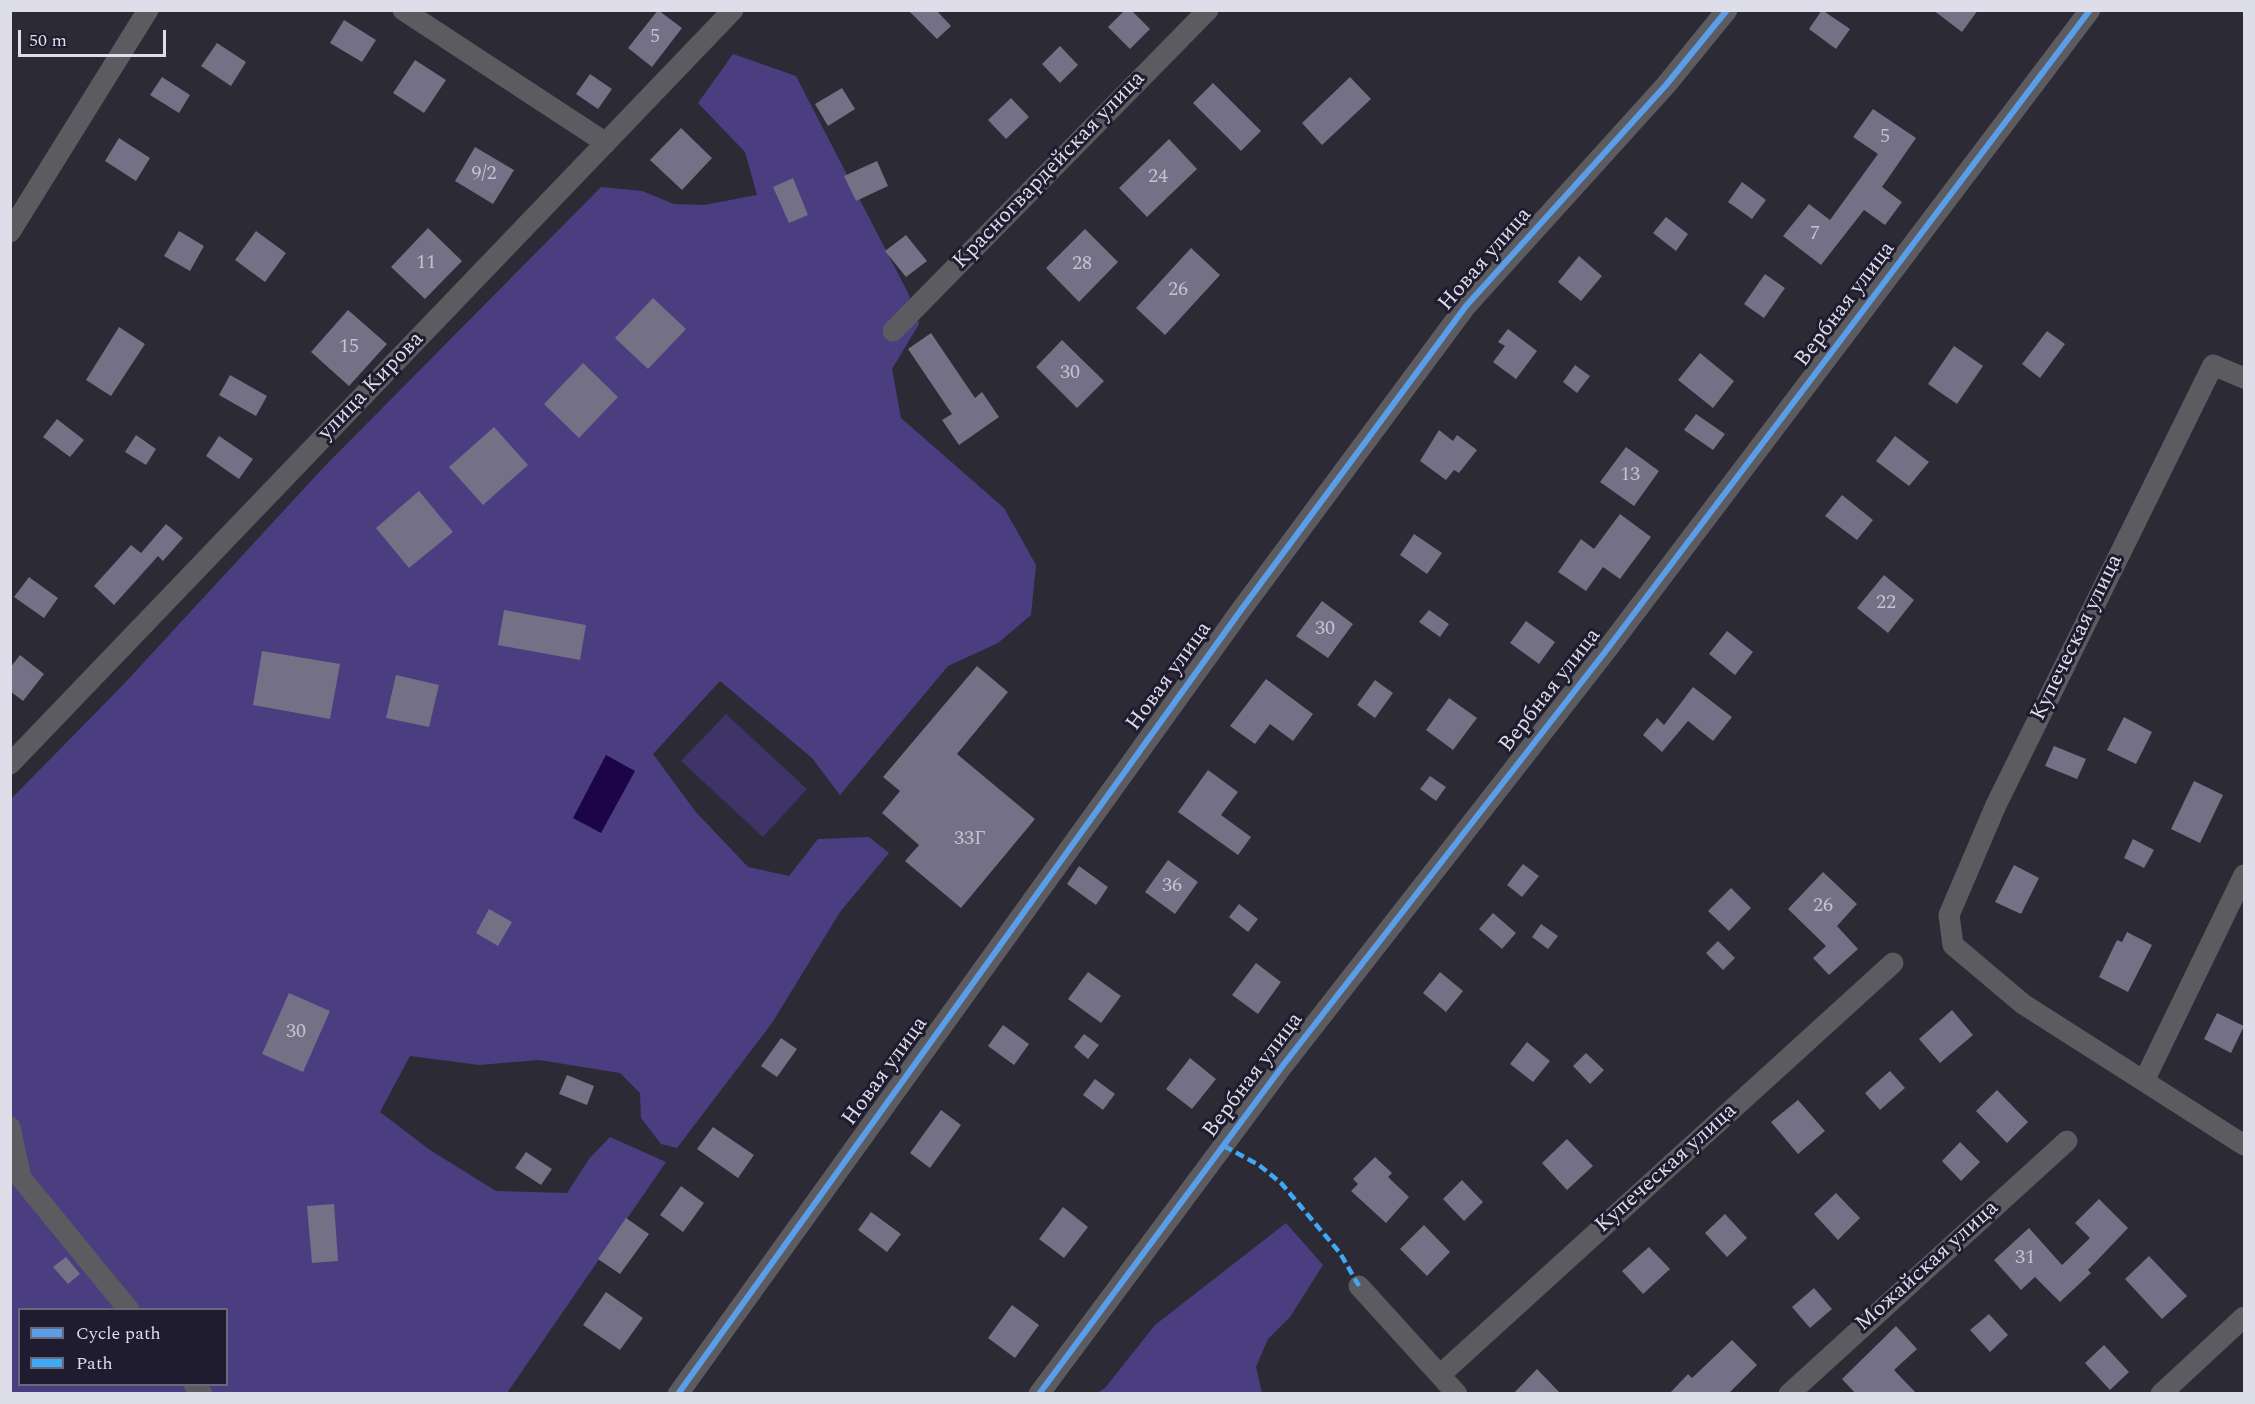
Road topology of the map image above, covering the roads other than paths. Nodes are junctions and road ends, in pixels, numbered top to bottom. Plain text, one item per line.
1 (148, 10) edge
2 (403, 10) edge
3 (734, 10) edge
4 (1208, 10) edge
5 (1727, 10) edge
6 (2090, 10) edge
7 (606, 143) junction
8 (11, 232) edge
9 (893, 332) dead end
10 (2244, 378) edge
11 (10, 764) edge
12 (2244, 875) edge
13 (1893, 963) dead end
14 (2144, 1081) junction
15 (10, 1127) edge
16 (2067, 1140) dead end
17 (2244, 1145) edge
18 (1359, 1286) dead end
19 (127, 1308) edge
20 (2244, 1317) edge
21 (1440, 1375) junction
22 (678, 1394) edge
23 (1039, 1394) edge
24 (1457, 1394) edge
25 (1789, 1394) edge
26 (2161, 1394) edge

1 - 8 street
2 - 7 street
3 - 7 street, улица Кирова
4 - 9 street, Красногвардейская улица
5 - 22 street, Новая улица
6 - 23 street, Вербная улица
7 - 11 street, улица Кирова
10 - 14 street, Купеческая улица
12 - 14 street
13 - 21 street, Купеческая улица
14 - 17 street
15 - 19 street
16 - 25 street, Можайская улица
18 - 21 street
20 - 26 street
21 - 24 street

